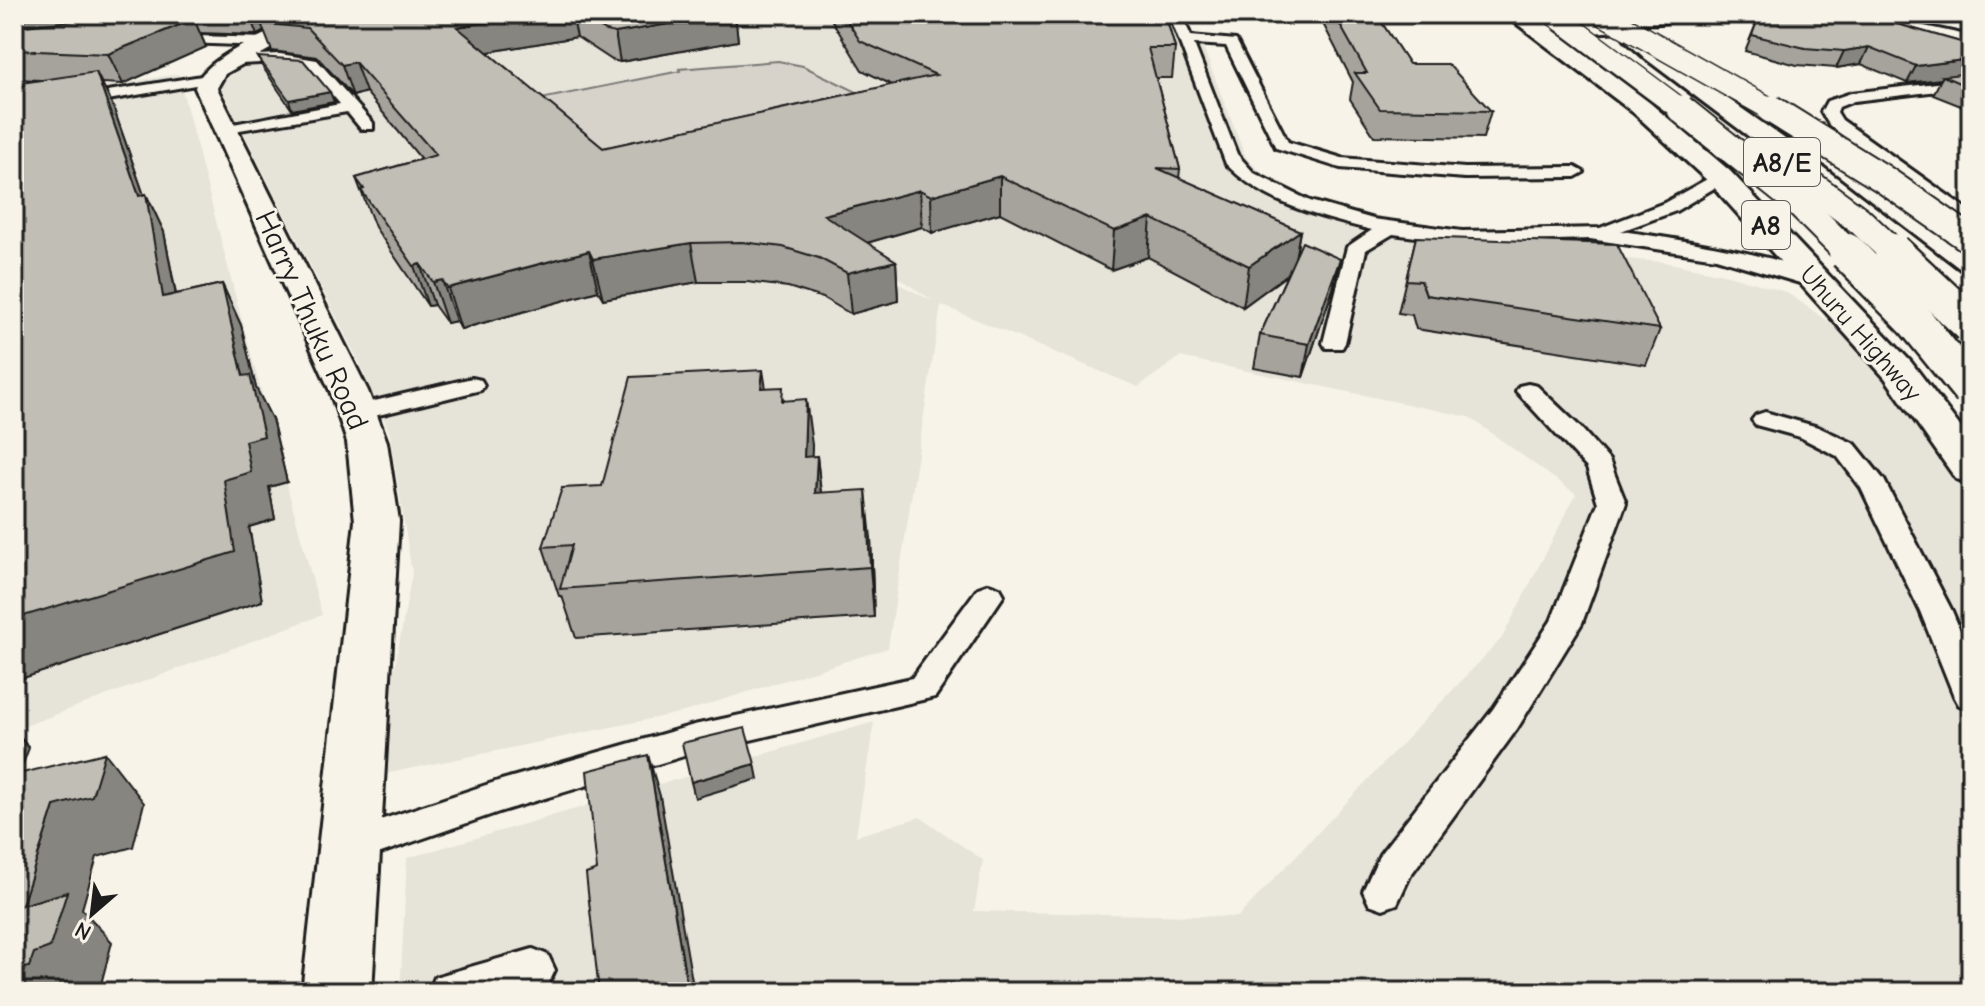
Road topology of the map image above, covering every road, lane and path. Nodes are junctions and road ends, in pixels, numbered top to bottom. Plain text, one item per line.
1 (324, 14) edge
2 (1175, 14) edge
3 (1553, 14) edge
4 (1580, 14) edge
5 (1602, 14) edge
6 (1677, 14) edge
7 (1841, 14) edge
8 (1961, 14) edge
9 (1910, 15) edge
10 (1513, 17) edge
11 (1637, 18) edge
12 (1971, 22) edge
13 (176, 25) edge
14 (1971, 35) edge
15 (142, 39) edge
16 (174, 40) junction
17 (1183, 41) junction
18 (1971, 42) edge
19 (236, 60) junction
20 (1971, 83) edge
21 (350, 107) junction
22 (14, 111) edge
23 (367, 126) dead end
24 (228, 130) junction
25 (1575, 172) dead end
26 (1720, 177) junction
27 (1971, 221) edge
28 (1391, 227) junction
29 (1605, 235) junction
30 (1971, 240) edge
31 (1820, 283) junction
32 (1971, 297) edge
33 (1971, 325) edge
34 (1334, 343) dead end
35 (472, 385) dead end
36 (1971, 390) edge
37 (1528, 391) dead end
38 (358, 412) junction
39 (1765, 420) dead end
40 (1971, 470) edge
41 (989, 595) dead end
42 (1971, 696) edge
43 (349, 847) junction
44 (1383, 891) dead end
45 (533, 970) dead end
46 (337, 992) edge
47 (451, 992) edge

1 - 19 main road
2 - 17 lane
3 - 36 main road, A8/E, bridge
4 - 33 main road, A8/E, bridge
5 - 30 main road, bridge
6 - 11 main road
7 - 18 main road
8 - 12 lane
9 - 14 main road
10 - 11 main road, A8
10 - 26 main road, Uhuru Highway / A8
11 - 32 main road, A8
13 - 16 lane
15 - 16 lane
16 - 19 lane
17 - 25 lane
17 - 28 lane
19 - 21 lane
19 - 22 lane
19 - 24 main road, Harry Thuku Road
20 - 27 lane
21 - 23 lane
21 - 24 lane
24 - 38 main road, Harry Thuku Road
26 - 29 lane
26 - 31 main road, Uhuru Highway / A8
28 - 29 lane
28 - 34 lane
29 - 31 lane
31 - 40 main road, Uhuru Highway / A8
35 - 38 lane
37 - 44 lane
38 - 43 main road, Harry Thuku Road
39 - 42 lane
41 - 43 lane
43 - 46 main road, Harry Thuku Road
45 - 47 lane

